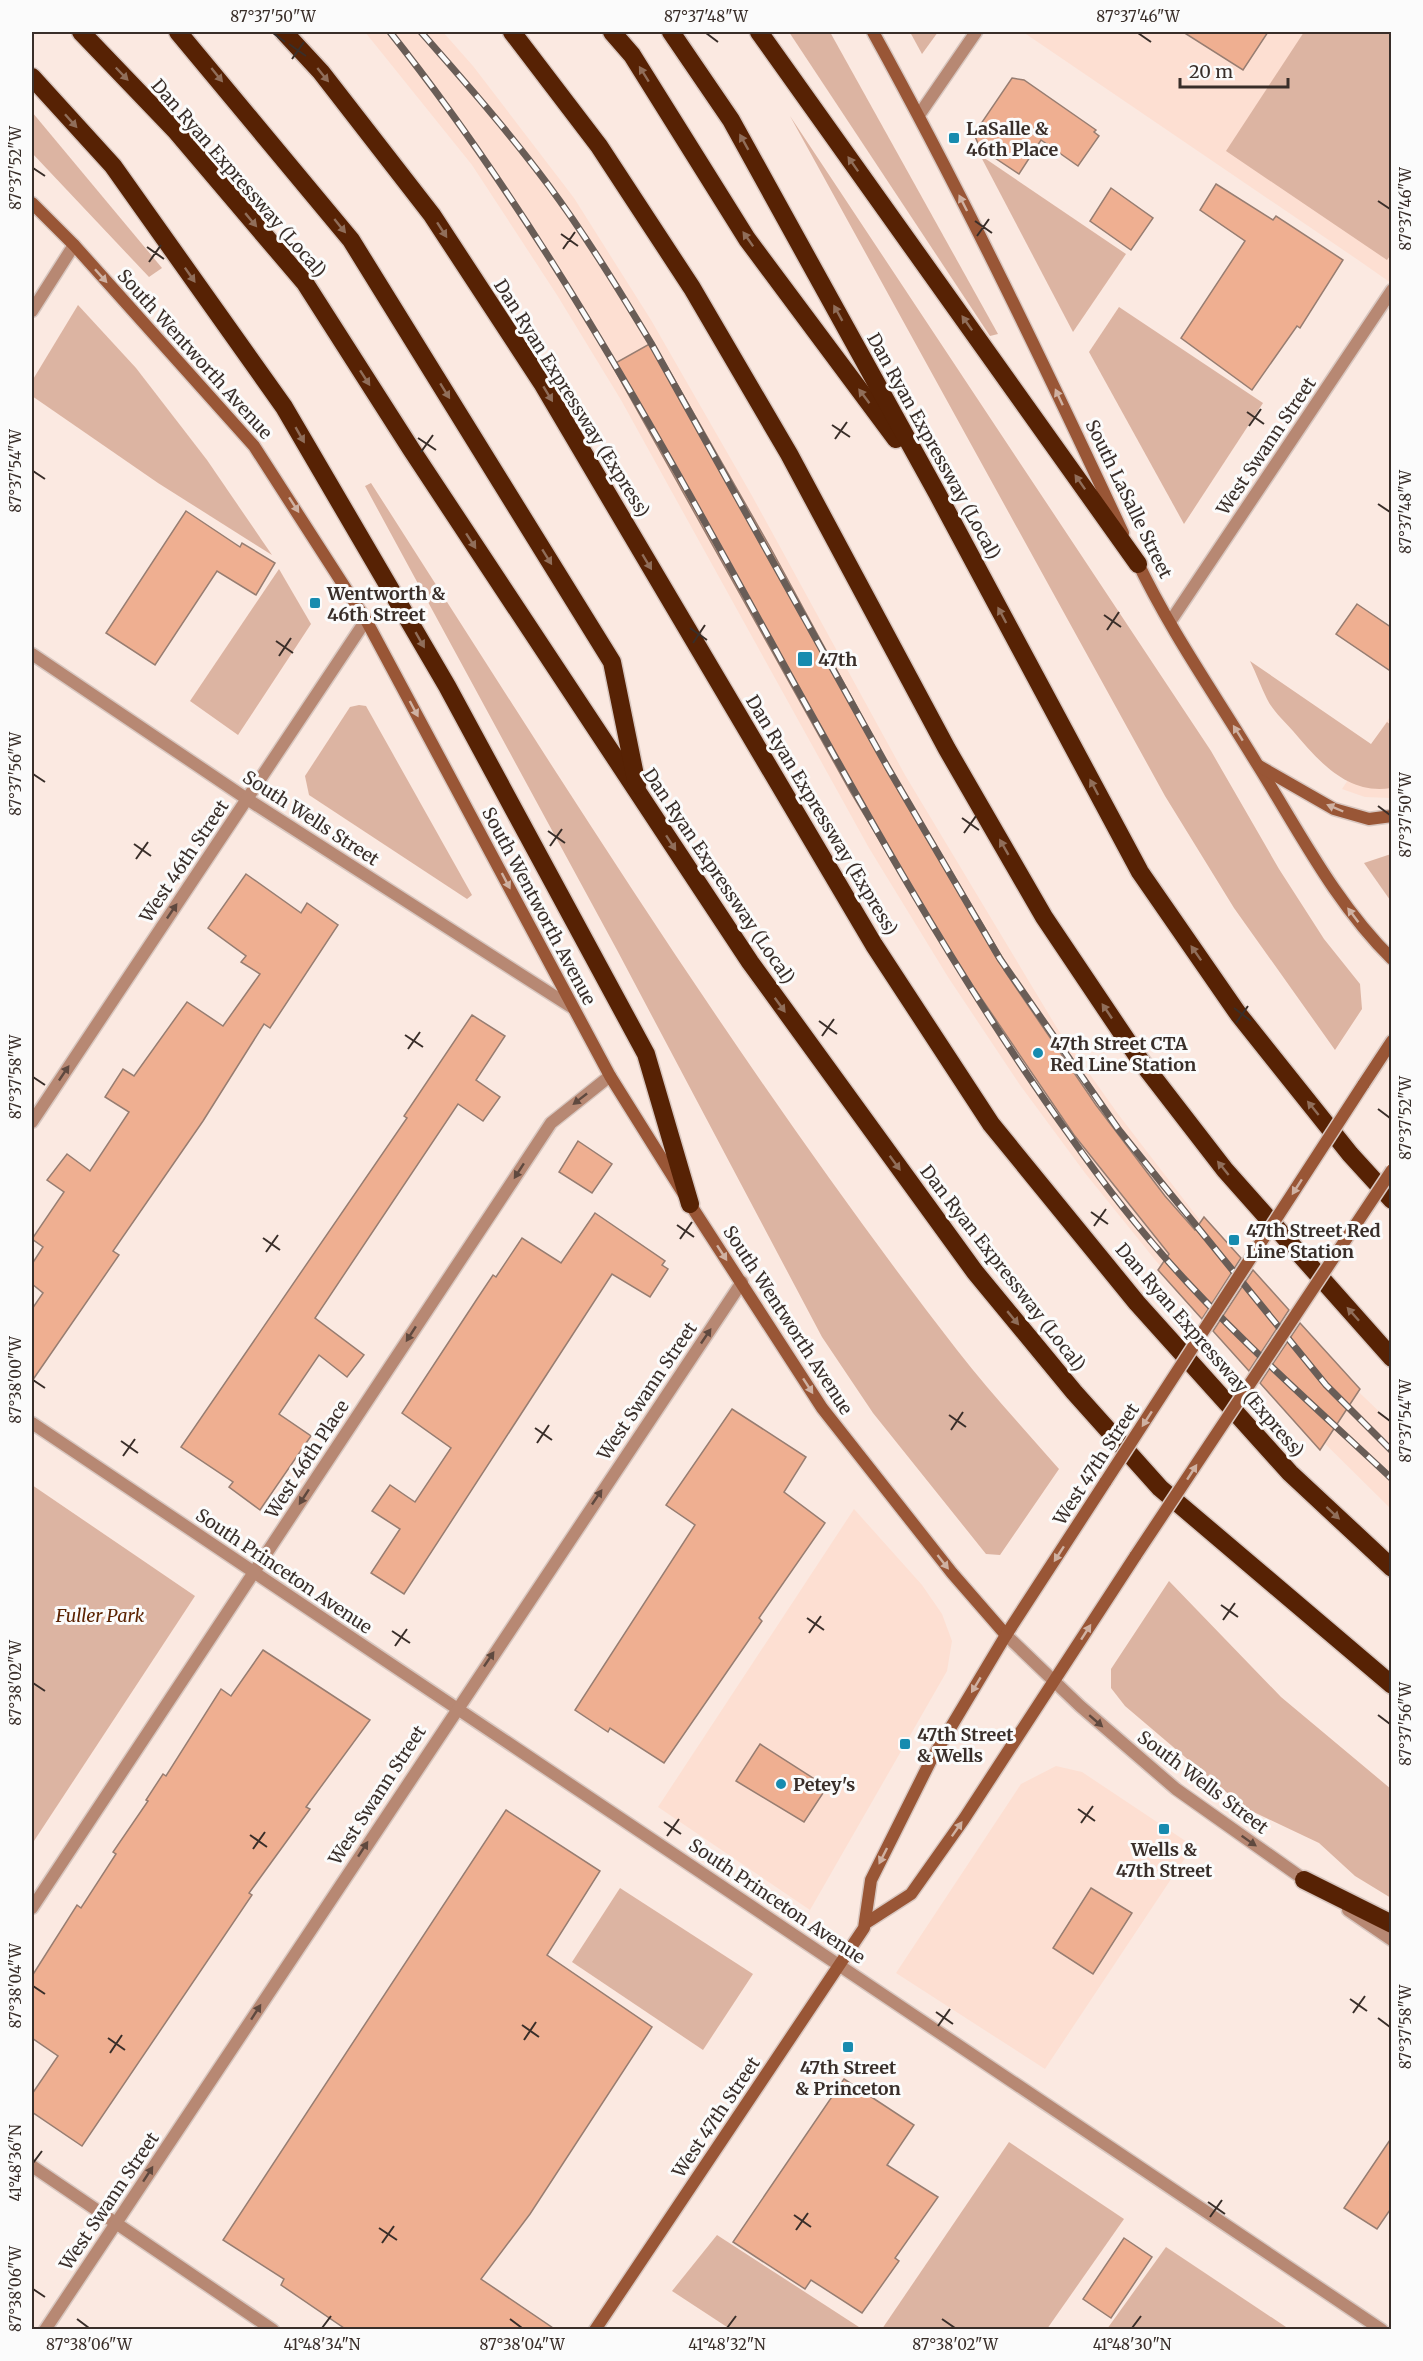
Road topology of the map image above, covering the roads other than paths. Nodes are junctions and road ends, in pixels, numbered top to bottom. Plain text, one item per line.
1 (81, 32) edge
2 (178, 32) edge
3 (284, 32) edge
4 (512, 32) edge
5 (612, 32) edge
6 (671, 32) edge
7 (759, 32) edge
8 (873, 32) edge
9 (976, 32) edge
10 (32, 77) edge
11 (919, 115) junction
12 (32, 203) edge
13 (74, 245) junction
14 (1392, 290) edge
15 (32, 311) edge
16 (937, 493) junction
17 (1138, 564) junction
18 (366, 620) junction
19 (1170, 622) junction
20 (32, 654) edge
21 (1258, 765) junction
22 (639, 795) junction
23 (247, 799) junction
24 (1392, 816) edge
25 (1392, 959) edge
26 (573, 1008) junction
27 (1392, 1041) edge
28 (610, 1076) junction
29 (32, 1122) edge
30 (1392, 1170) edge
31 (1392, 1200) edge
32 (690, 1204) junction
33 (741, 1282) junction
34 (1392, 1358) edge
35 (32, 1423) edge
36 (1392, 1568) edge
37 (254, 1572) junction
38 (1006, 1635) junction
39 (1054, 1681) junction
40 (1392, 1685) edge
41 (456, 1708) junction
42 (1304, 1880) junction
43 (32, 1908) edge
44 (866, 1923) junction
45 (1392, 1924) edge
46 (1392, 1940) edge
47 (839, 1965) junction
48 (32, 2166) edge
49 (116, 2223) junction
50 (45, 2330) edge
51 (273, 2330) edge
52 (595, 2330) edge
53 (1383, 2330) edge

1 -> 22 highway, Dan Ryan Expressway (Local)
2 -> 22 highway
3 -> 36 highway, Dan Ryan Expressway (Express)
34 -> 4 highway
16 -> 5 highway
16 -> 6 highway, Dan Ryan Expressway (Local)
17 -> 7 highway
8 - 11 main road, South LaSalle Street
9 - 11 street
10 -> 32 highway
17 -> 11 main road, South LaSalle Street
12 - 13 main road, South Wentworth Avenue
13 - 15 street
13 -> 18 main road, South Wentworth Avenue
14 - 19 street, West Swann Street
31 -> 16 highway, Dan Ryan Expressway (Local)
17 - 19 main road, South LaSalle Street
18 - 23 street, West 46th Street
18 -> 26 main road, South Wentworth Avenue
21 -> 19 main road, South LaSalle Street
20 - 23 street, South Wells Street
24 -> 21 main road
25 -> 21 main road, South LaSalle Street
22 -> 40 highway, Dan Ryan Expressway (Local)
23 - 26 street, South Wells Street
29 -> 23 street, West 46th Street
26 - 28 main road, South Wentworth Avenue
27 -> 38 main road, West 47th Street, bridge
28 - 32 main road, South Wentworth Avenue
28 -> 37 street, West 46th Place
39 -> 30 main road, West 47th Street, bridge
32 -> 33 main road, South Wentworth Avenue
33 -> 38 main road, South Wentworth Avenue
41 -> 33 street, West Swann Street
35 - 37 street, South Princeton Avenue
37 - 41 street, South Princeton Avenue
37 - 43 street, West 46th Place
38 - 39 street, South Wells Street
38 -> 44 main road, West 47th Street
39 -> 42 street, South Wells Street
44 -> 39 main road, West 47th Street
41 - 47 street, South Princeton Avenue
49 -> 41 street, West Swann Street
42 - 45 highway
42 - 46 street, South Wells Street
44 - 47 main road, West 47th Street
47 - 52 main road, West 47th Street
47 - 53 street, South Princeton Avenue
48 - 49 street
49 - 50 street, West Swann Street
49 - 51 street

